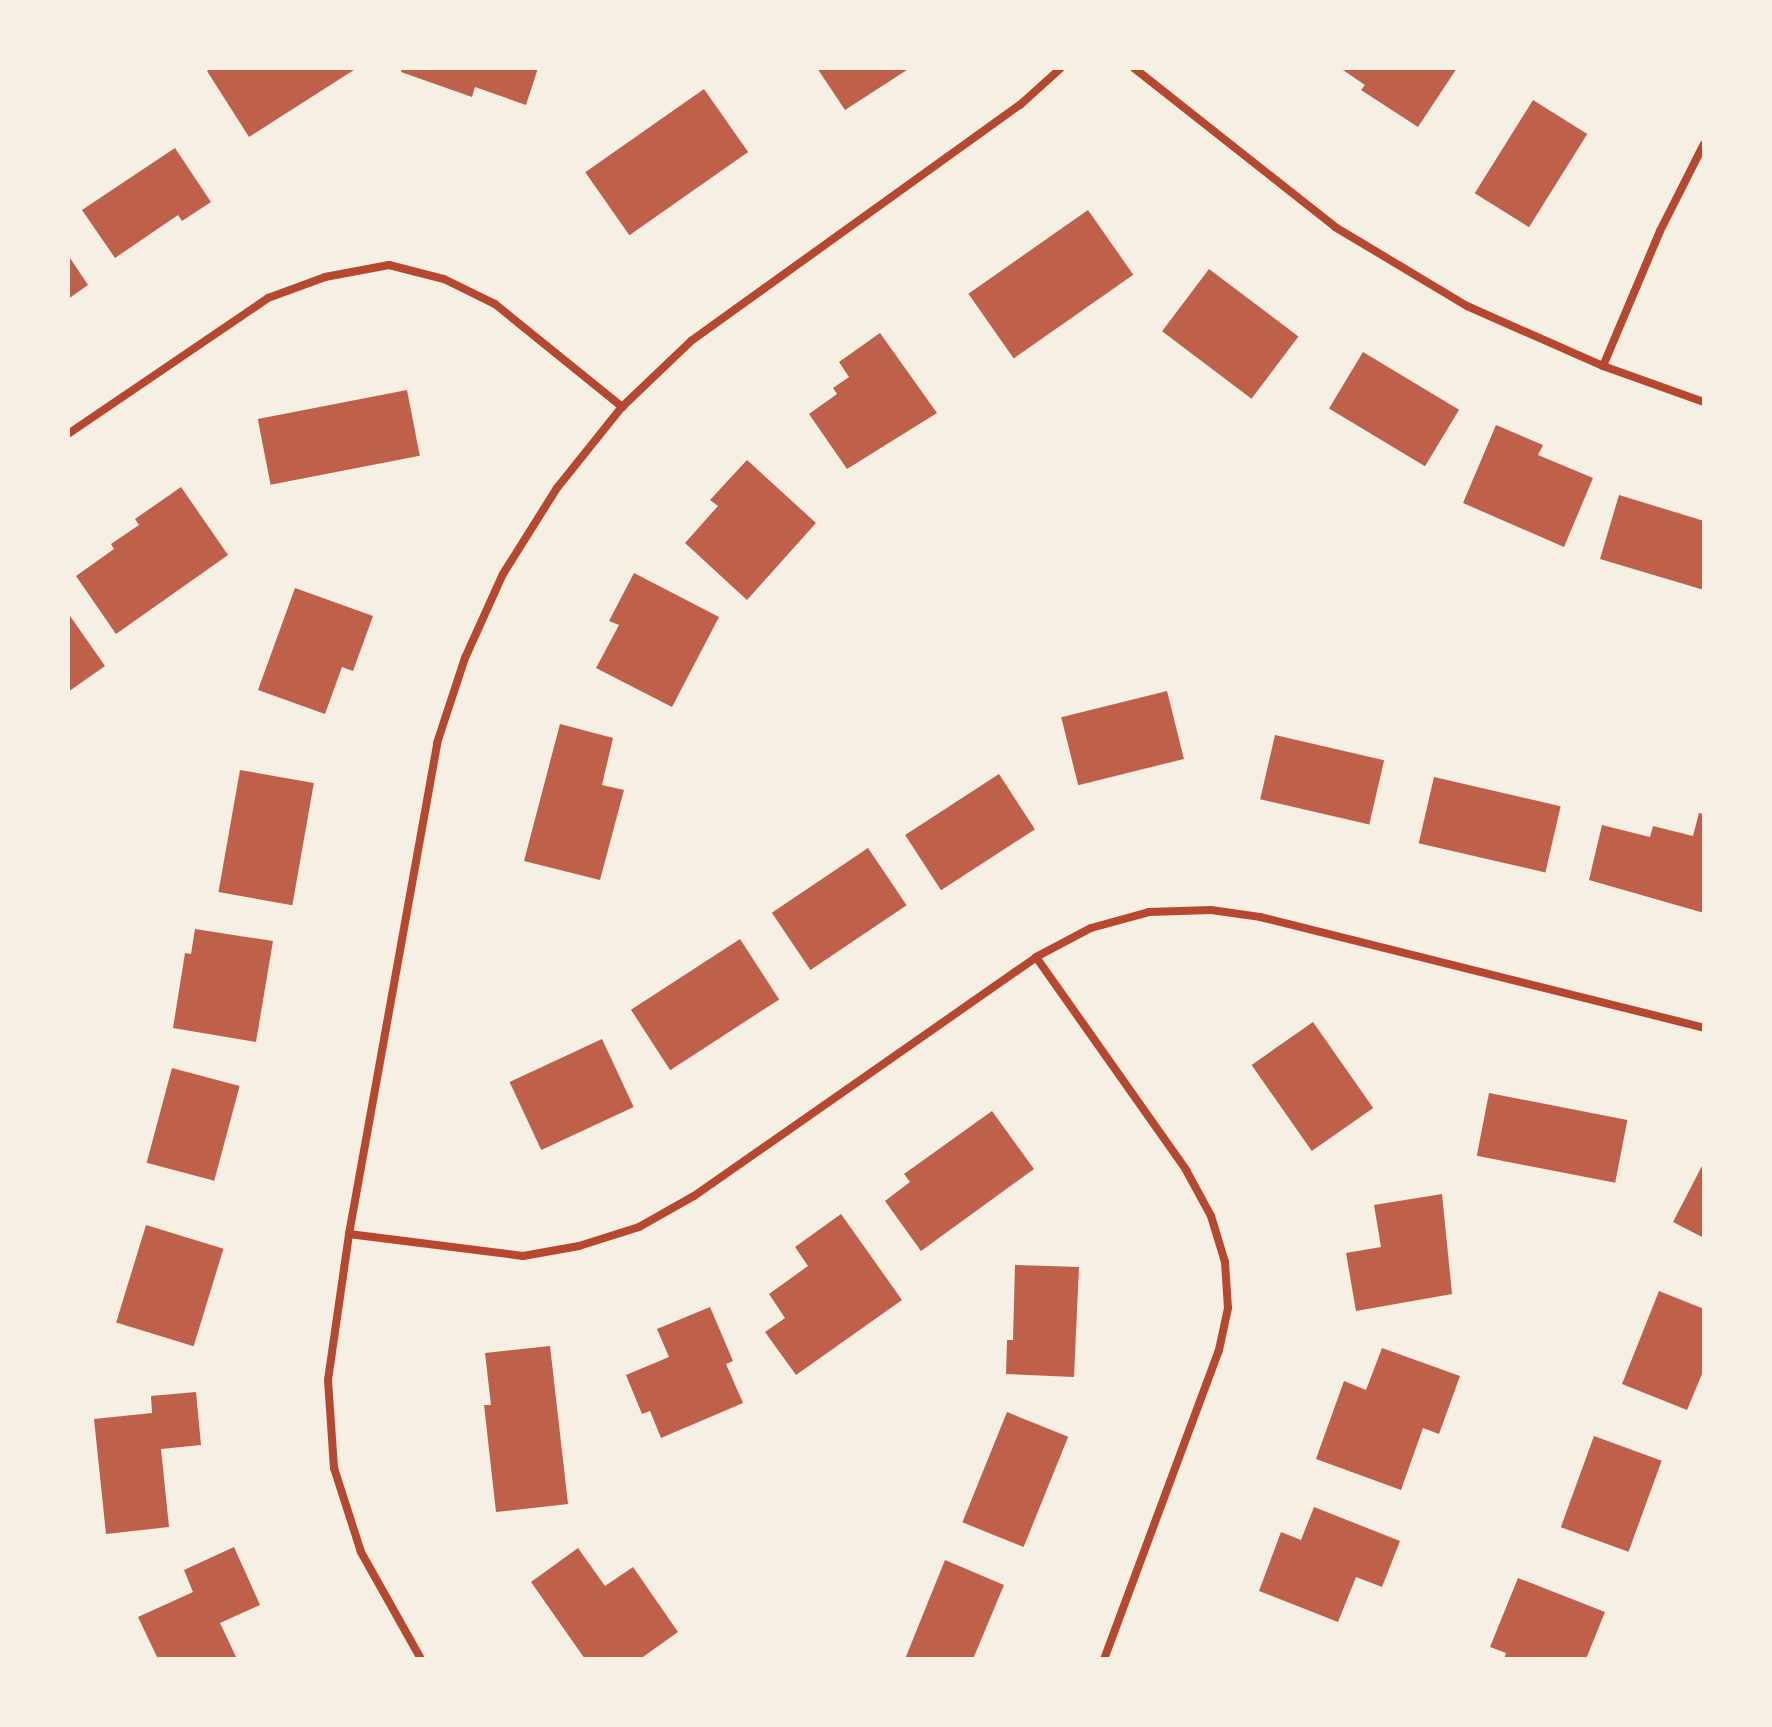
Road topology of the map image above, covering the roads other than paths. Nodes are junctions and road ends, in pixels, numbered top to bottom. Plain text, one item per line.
1 (1061, 68) edge
2 (1134, 68) edge
3 (1704, 144) edge
4 (1603, 366) junction
5 (1704, 402) edge
6 (622, 407) junction
7 (68, 434) edge
8 (1036, 957) junction
9 (1704, 1028) edge
10 (349, 1234) junction
11 (421, 1659) edge
12 (1104, 1659) edge

1 - 6 street
2 - 4 street
3 - 4 street
4 - 5 street
6 - 7 street
6 - 10 street
8 - 9 street
8 - 10 street
8 - 12 street
10 - 11 street

